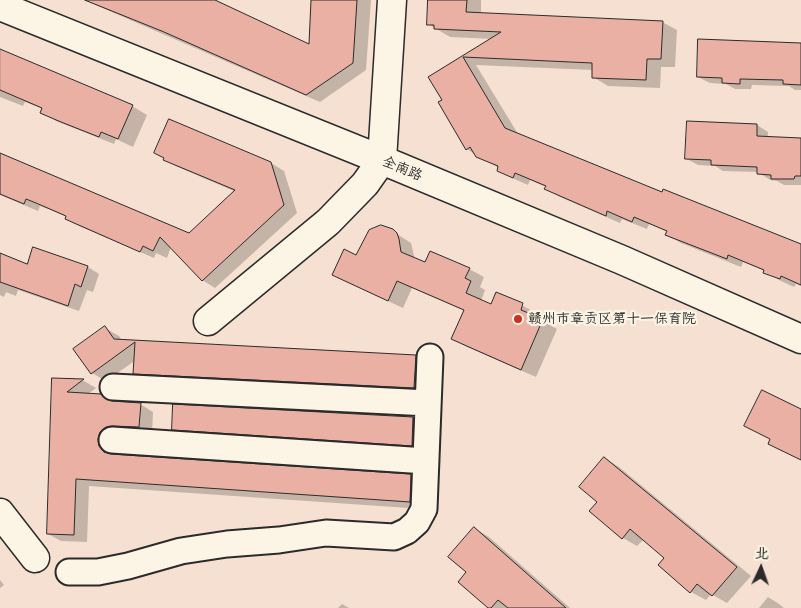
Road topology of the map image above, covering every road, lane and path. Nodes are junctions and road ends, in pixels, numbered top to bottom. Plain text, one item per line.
1 (392, 0) edge
2 (0, 6) edge
3 (382, 160) junction
4 (208, 321) dead end
5 (801, 339) edge
6 (430, 357) dead end
7 (113, 387) dead end
8 (428, 403) junction
9 (112, 440) dead end
10 (426, 460) junction
11 (0, 513) edge
12 (35, 558) dead end
13 (69, 572) dead end

1 - 3 street
2 - 3 street, 全南路
3 - 4 street
3 - 5 street, 全南路
6 - 8 street
7 - 8 street
8 - 10 street
9 - 10 street
10 - 13 street
11 - 12 street

